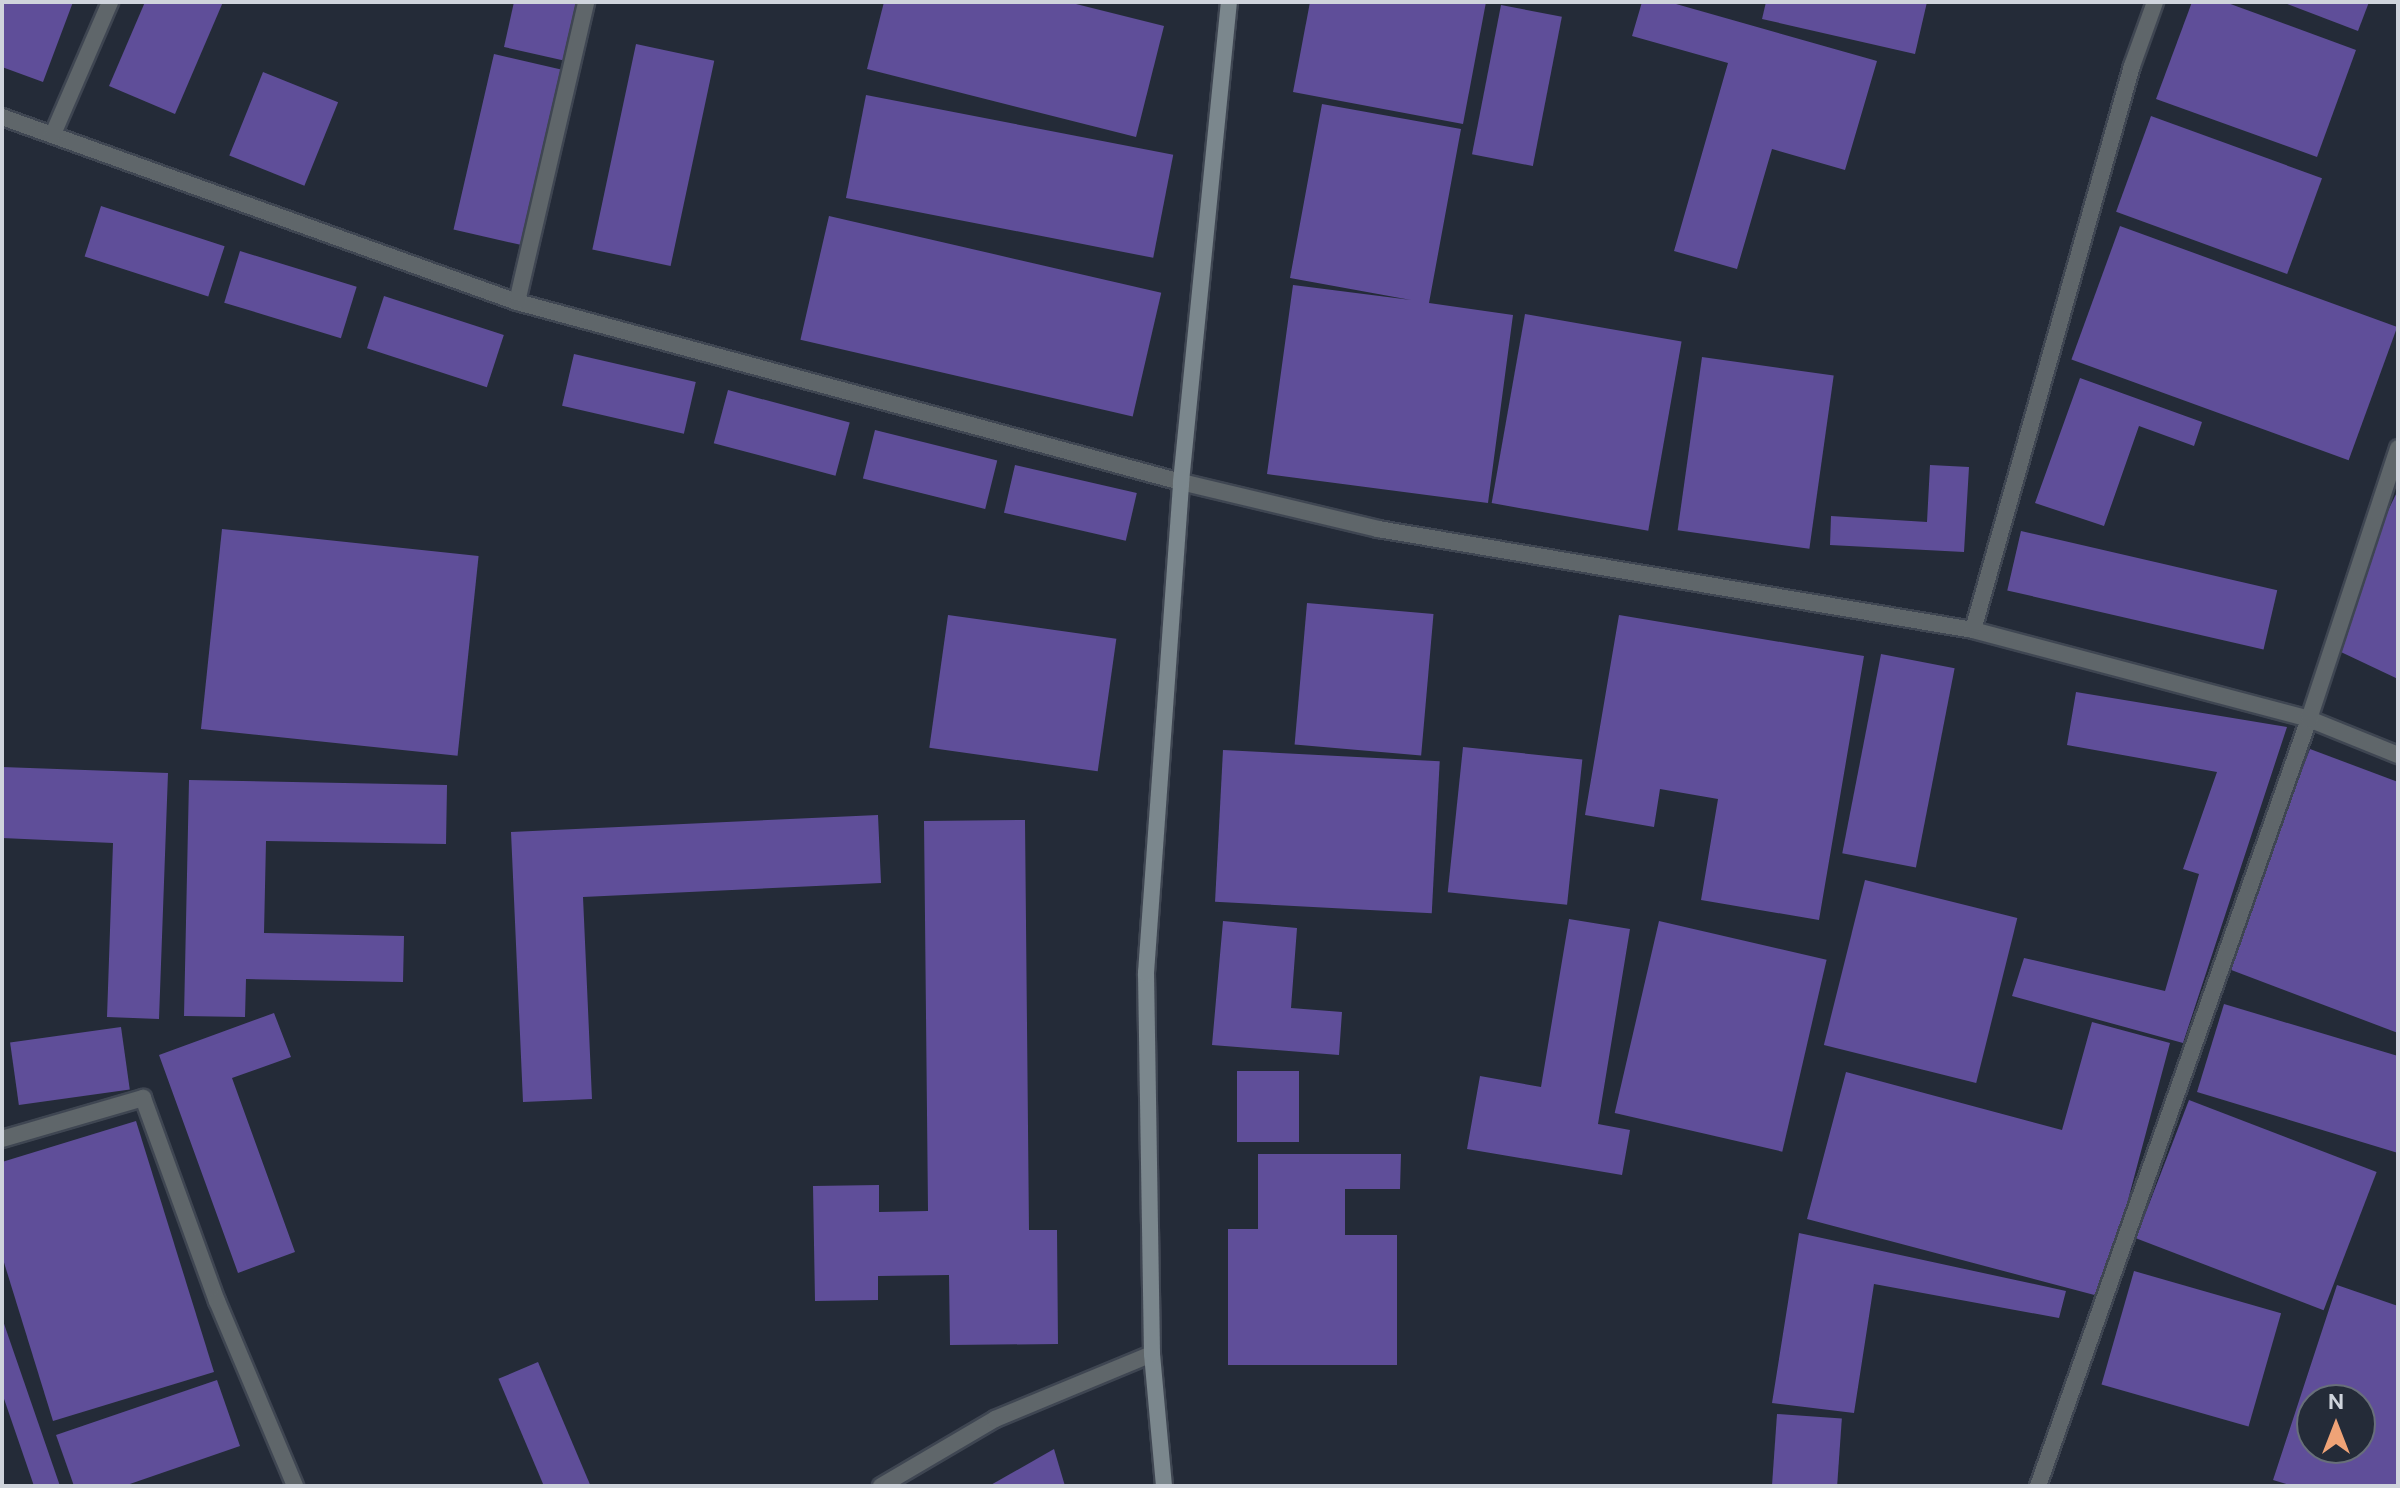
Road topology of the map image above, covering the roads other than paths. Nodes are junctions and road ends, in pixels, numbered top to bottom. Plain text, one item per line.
1 (110, 2) edge
2 (586, 2) edge
3 (1229, 2) edge
4 (2155, 2) edge
5 (2, 117) edge
6 (53, 134) junction
7 (517, 302) junction
8 (2398, 448) edge
9 (1181, 482) junction
10 (1973, 630) junction
11 (2309, 719) junction
12 (2398, 755) edge
13 (2, 1139) edge
14 (1152, 1354) junction
15 (295, 1486) edge
16 (881, 1486) edge
17 (1164, 1486) edge
18 (2038, 1486) edge

1 - 6 street
2 - 7 street
3 - 9 main road
4 - 10 street
5 - 6 street
6 - 7 street
7 - 9 street
8 - 11 street
9 - 10 street
9 - 14 main road
10 - 11 street
11 - 12 street
11 - 18 street
13 - 15 street
14 - 16 street
14 - 17 main road

